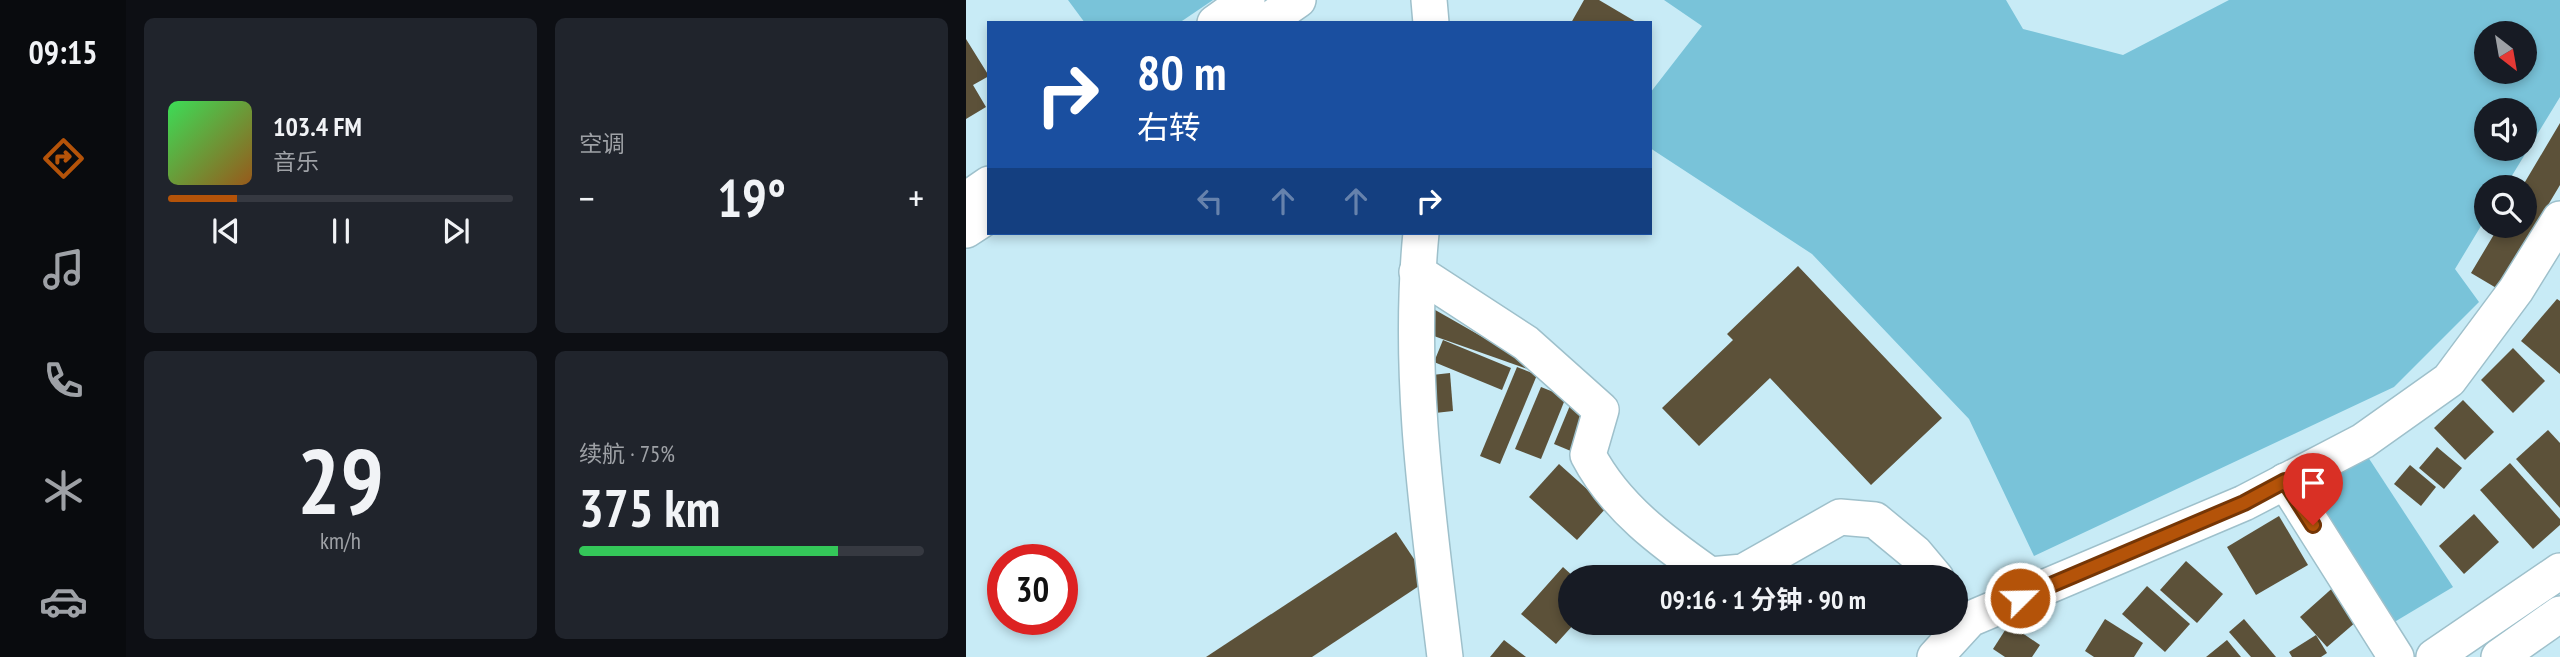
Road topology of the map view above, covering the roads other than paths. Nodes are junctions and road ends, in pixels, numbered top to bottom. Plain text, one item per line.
1 (1247, 0) edge
2 (1298, 0) edge
3 (1429, 0) edge
4 (1218, 21) edge
5 (1268, 21) edge
6 (1431, 21) edge
7 (987, 185) edge
8 (966, 200) edge
9 (987, 216) edge
10 (2560, 219) edge
11 (966, 230) edge
12 (1421, 235) edge
13 (2547, 269) edge
14 (1417, 272) junction
15 (2285, 481) junction
16 (1696, 565) edge
17 (1755, 565) edge
18 (1925, 565) edge
19 (2560, 571) edge
20 (1968, 608) edge
21 (2556, 626) edge
22 (1948, 635) edge
23 (1444, 657) edge
24 (1935, 657) edge
25 (2396, 657) edge
26 (2434, 657) edge
27 (2499, 657) edge

1 - 4 street
2 - 5 street
3 - 6 street
7 - 8 street
9 - 11 street
10 - 13 street
12 - 14 street
13 - 15 street
14 - 16 street
14 - 23 street
15 - 20 street
15 - 25 street
17 - 18 street
19 - 26 street
21 - 27 street
22 - 24 street

